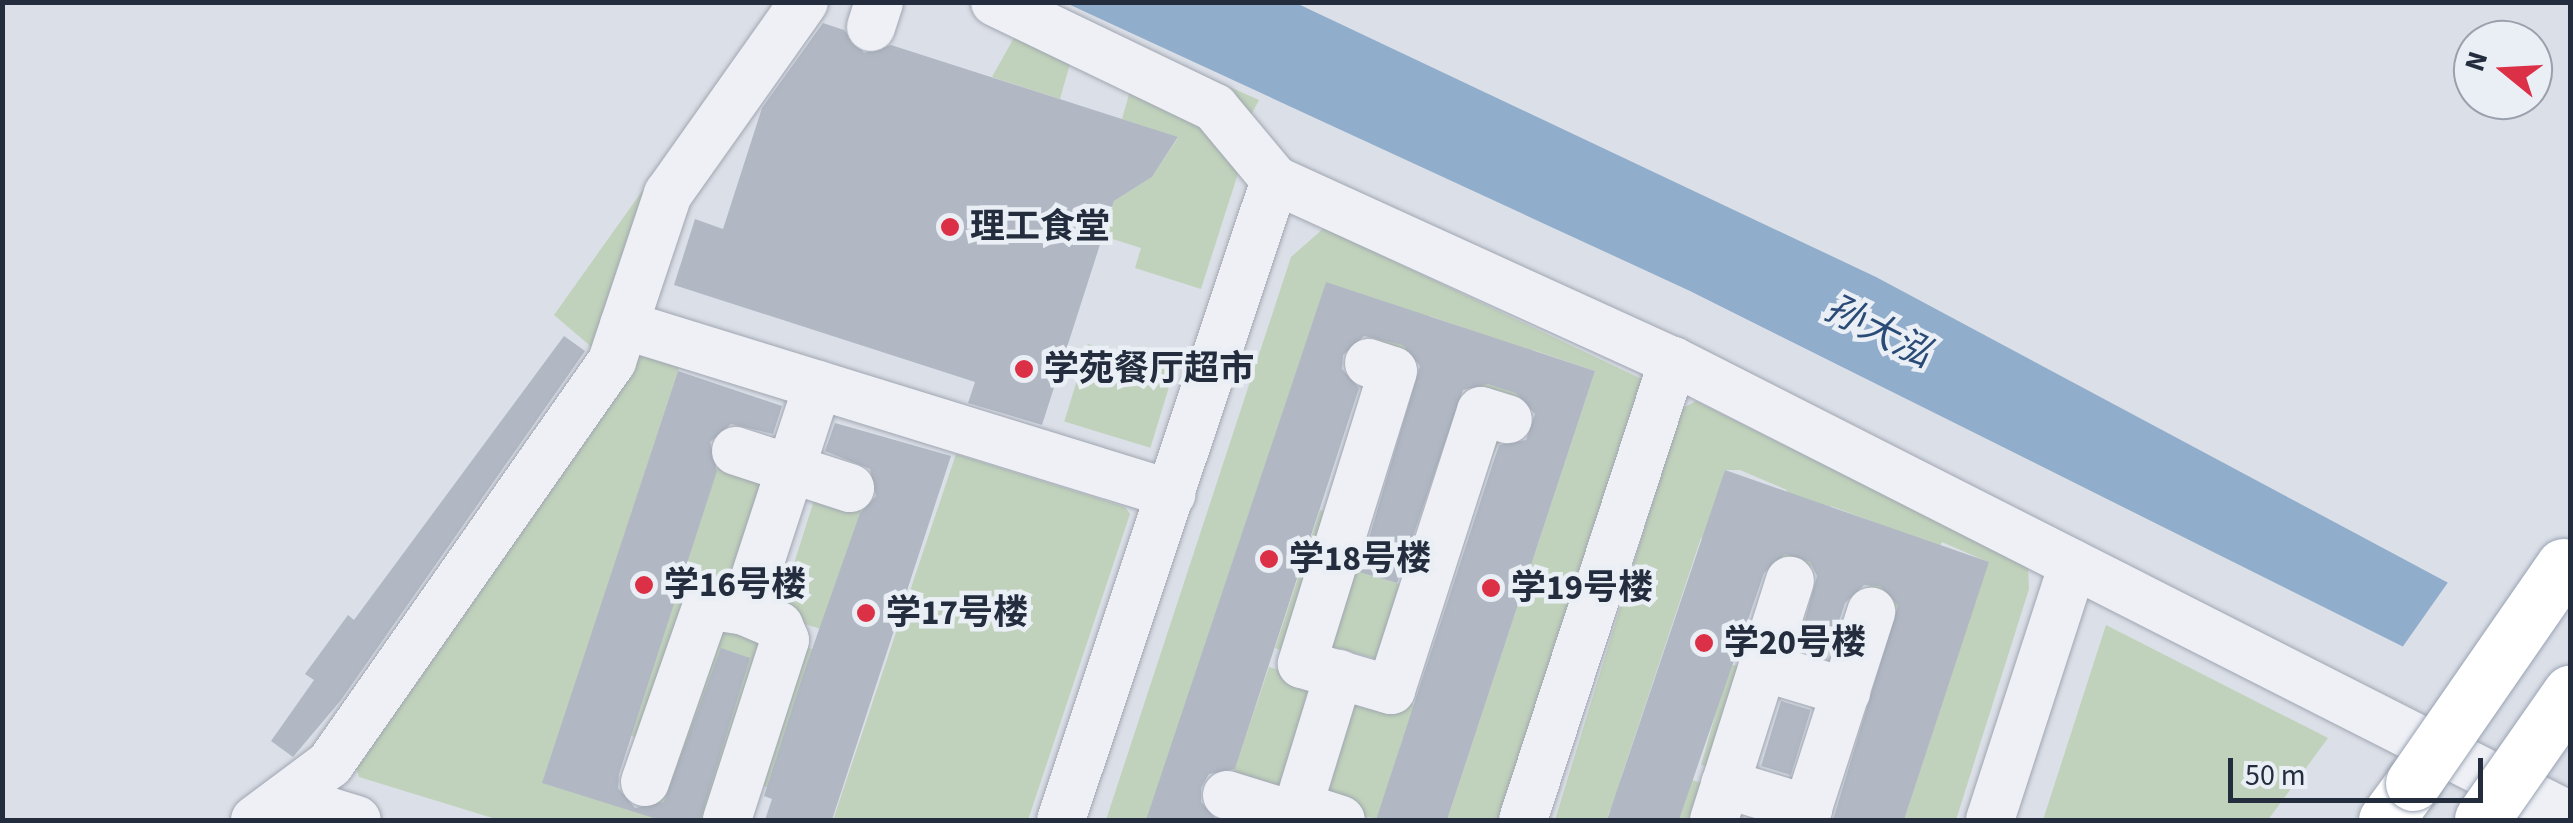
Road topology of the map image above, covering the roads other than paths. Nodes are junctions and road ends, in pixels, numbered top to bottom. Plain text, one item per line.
1 (804, 2) edge
2 (995, 2) edge
3 (1275, 180) junction
4 (624, 325) junction
5 (1673, 362) junction
6 (1388, 380) dead end
7 (818, 385) junction
8 (1486, 412) dead end
9 (736, 451) dead end
10 (790, 469) junction
11 (850, 488) dead end
12 (1171, 494) junction
13 (2567, 561) edge
14 (2073, 564) junction
15 (1790, 581) dead end
16 (744, 610) junction
17 (1871, 612) dead end
18 (1305, 664) junction
19 (1763, 666) junction
20 (1846, 692) junction
21 (2570, 693) edge
22 (645, 782) dead end
23 (1227, 795) dead end
24 (1719, 802) edge
25 (2400, 802) edge
26 (270, 809) edge
27 (1806, 815) edge
28 (1307, 816) edge
29 (2570, 816) edge
30 (357, 820) edge
31 (728, 820) edge
32 (1062, 820) edge
33 (1523, 820) edge
34 (1990, 820) edge
35 (2482, 820) edge

1 - 4 lane
2 - 3 lane
3 - 5 lane
3 - 12 lane
4 - 7 lane
4 - 26 lane
5 - 14 lane
5 - 33 lane
6 - 18 lane
7 - 10 lane
7 - 12 lane
8 - 18 lane
9 - 10 lane
10 - 11 lane
10 - 16 lane
12 - 32 lane
13 - 25 main road, bridge
14 - 29 lane
14 - 34 lane
15 - 19 lane
16 - 22 lane
16 - 31 lane
17 - 20 lane
18 - 28 lane
19 - 20 lane
19 - 24 lane
20 - 27 lane
21 - 35 main road, bridge
23 - 28 lane
24 - 27 lane
26 - 30 lane

